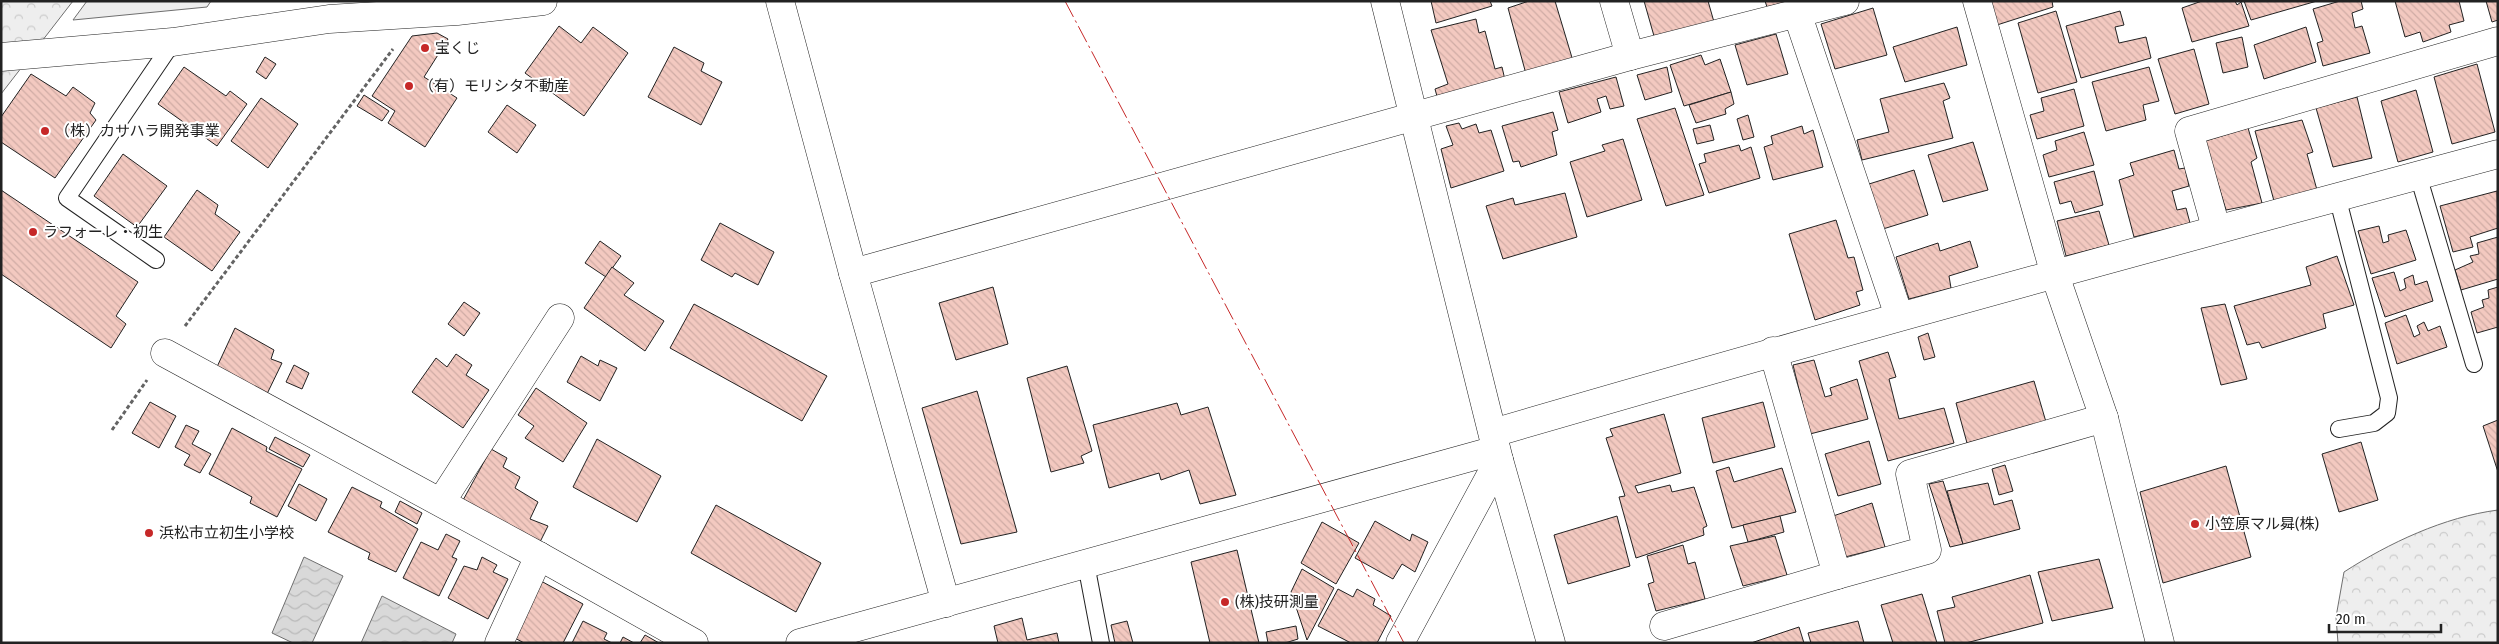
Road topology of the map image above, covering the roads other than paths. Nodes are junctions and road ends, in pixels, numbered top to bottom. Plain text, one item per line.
1 (365, 1) edge
2 (543, 1) edge
3 (780, 1) edge
4 (1385, 1) edge
5 (1614, 1) edge
6 (1845, 1) edge
7 (1977, 1) edge
8 (1797, 13) junction
9 (329, 19) junction
10 (2498, 41) edge
11 (172, 42) junction
12 (1630, 56) junction
13 (1, 57) edge
14 (1413, 116) junction
15 (2498, 154) edge
16 (2418, 175) junction
17 (2337, 196) junction
18 (2216, 228) junction
19 (156, 260) dead end
20 (853, 273) junction
21 (2055, 274) junction
22 (1899, 316) junction
23 (560, 318) dead end
24 (1772, 351) junction
25 (165, 353) road end
26 (2474, 364) dead end
27 (2104, 418) junction
28 (2339, 429) dead end
29 (1496, 448) junction
30 (441, 502) junction
31 (540, 556) junction
32 (1086, 564) junction
33 (1837, 574) junction
34 (946, 602) junction
35 (1664, 626) dead end
36 (499, 643) edge
37 (694, 643) edge
38 (800, 643) edge
39 (1101, 643) edge
40 (1400, 643) edge
41 (1550, 643) edge
42 (2160, 643) edge

1 - 9 street
2 - 9 street
3 - 20 street
4 - 14 street
5 - 12 street
6 - 8 street
7 - 21 street
8 - 12 street
8 - 22 street
9 - 11 street
10 - 18 street
11 - 13 street
11 - 19 lane
12 - 14 street
14 - 20 street
14 - 29 street
15 - 16 street
16 - 17 street
16 - 26 lane
17 - 18 street
17 - 28 lane
18 - 21 street
20 - 34 street
21 - 22 street
21 - 27 street
22 - 24 street
23 - 30 street
24 - 29 street
24 - 33 street
25 - 30 street
27 - 33 street
27 - 42 street
29 - 32 street
29 - 40 street
29 - 41 street
30 - 31 street
31 - 36 street
31 - 37 street
32 - 34 street
32 - 39 lane
33 - 35 street
34 - 38 street

